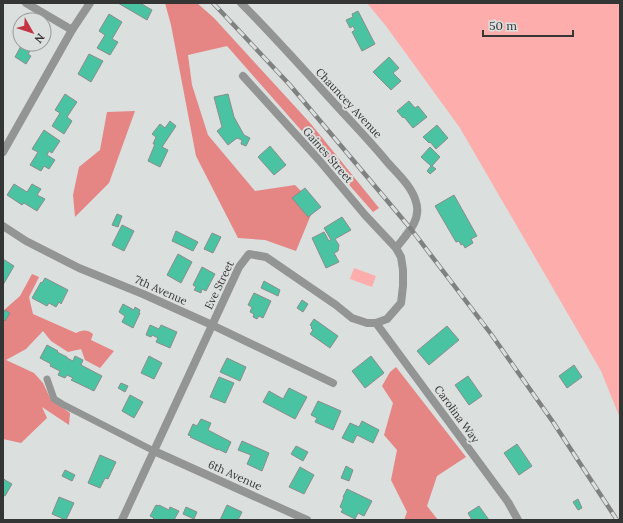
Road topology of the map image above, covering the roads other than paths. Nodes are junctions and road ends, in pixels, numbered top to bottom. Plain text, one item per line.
1 (26, 3) edge
2 (90, 3) edge
3 (241, 3) edge
4 (72, 30) junction
5 (243, 76) dead end
6 (3, 152) edge
7 (3, 226) edge
8 (396, 248) junction
9 (376, 323) junction
10 (212, 325) junction
11 (47, 379) dead end
12 (333, 383) dead end
13 (154, 451) junction
14 (122, 520) edge
15 (307, 520) edge
16 (518, 520) edge

1 - 4 street
2 - 4 street
3 - 8 street, Chauncey Avenue
4 - 6 street
5 - 8 street, Gaines Street
7 - 10 street, 7th Avenue
8 - 9 street
9 - 10 street, Eve Street
9 - 16 street, Carolina Way
10 - 12 street, 7th Avenue
10 - 13 street, Eve Street
11 - 13 lane
13 - 14 street, Eve Street
13 - 15 street, 6th Avenue

